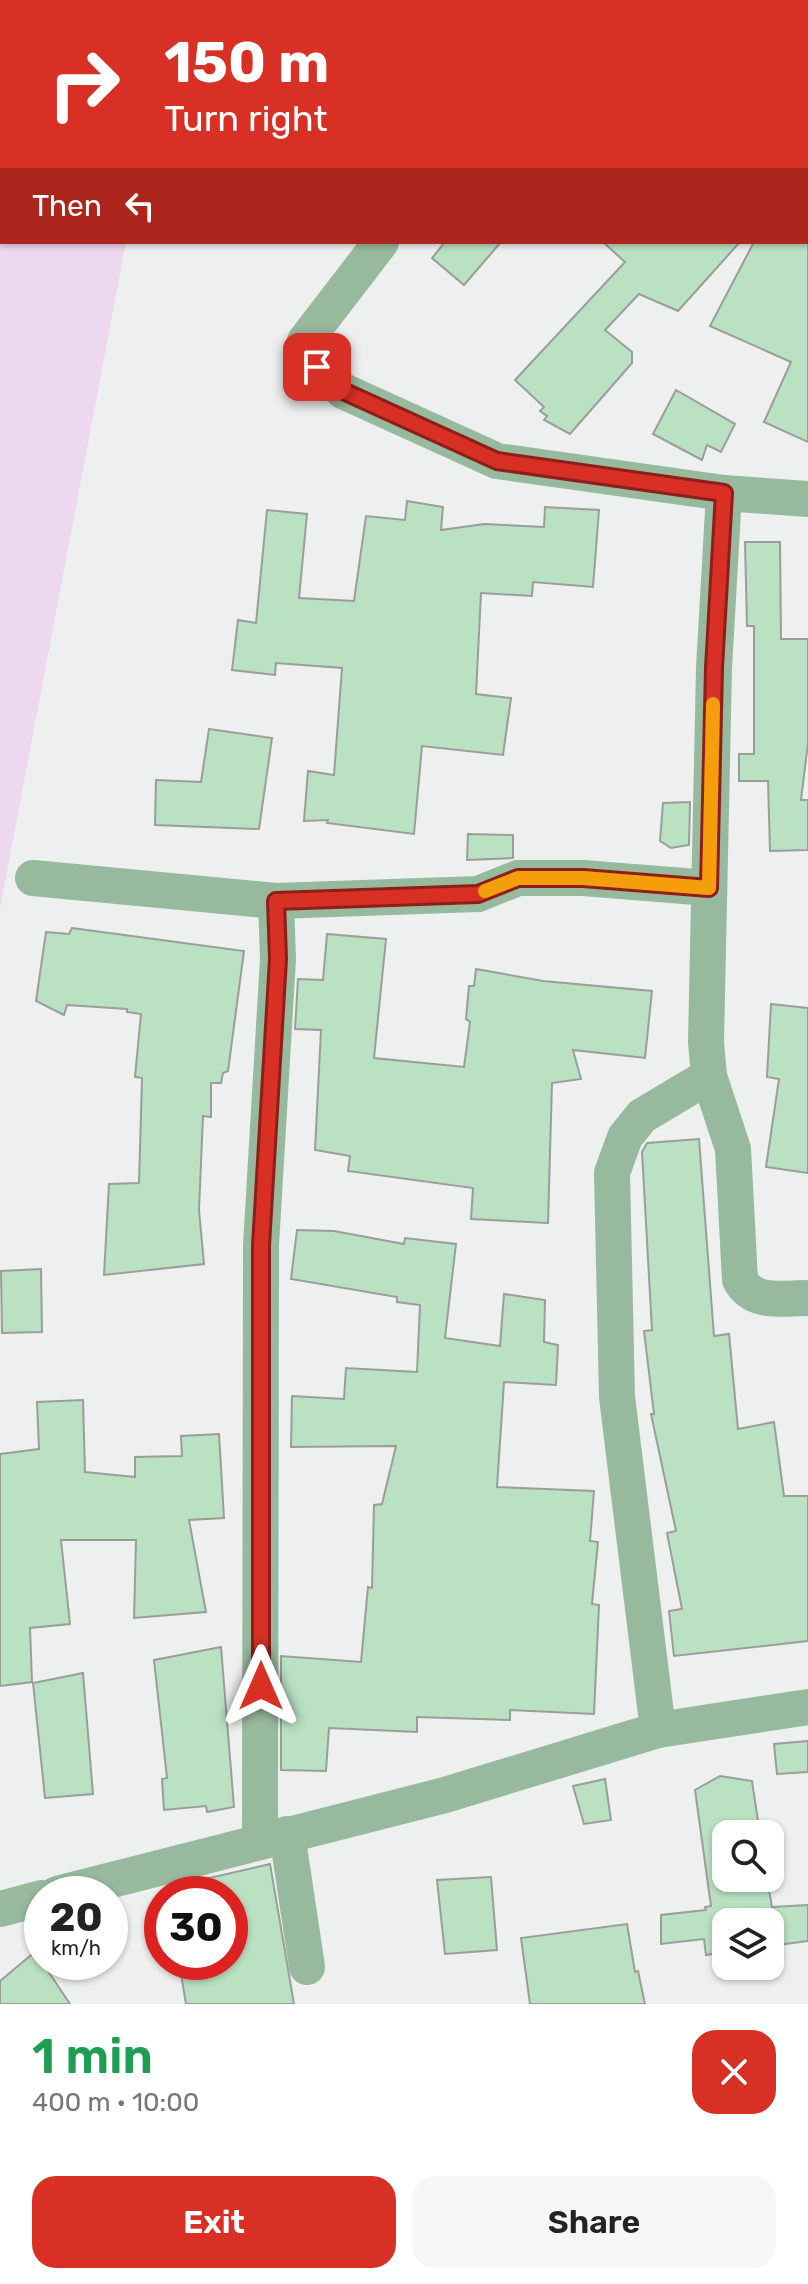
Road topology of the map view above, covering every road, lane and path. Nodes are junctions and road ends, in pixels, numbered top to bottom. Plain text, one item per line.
1 (379, 244) edge
2 (724, 493) junction
3 (808, 499) edge
4 (33, 878) dead end
5 (709, 888) junction
6 (276, 901) junction
7 (709, 1076) junction
8 (808, 1298) edge
9 (808, 1707) edge
10 (658, 1730) junction
11 (273, 1838) junction
12 (126, 1876) edge
13 (24, 1903) edge
14 (0, 1909) edge
15 (307, 1967) dead end

1 - 2 street
2 - 3 street
2 - 5 street
4 - 6 street
5 - 6 street
5 - 7 street
6 - 11 street
7 - 8 street
7 - 10 street
9 - 10 street
10 - 11 street
11 - 12 street
11 - 15 street
13 - 14 street

